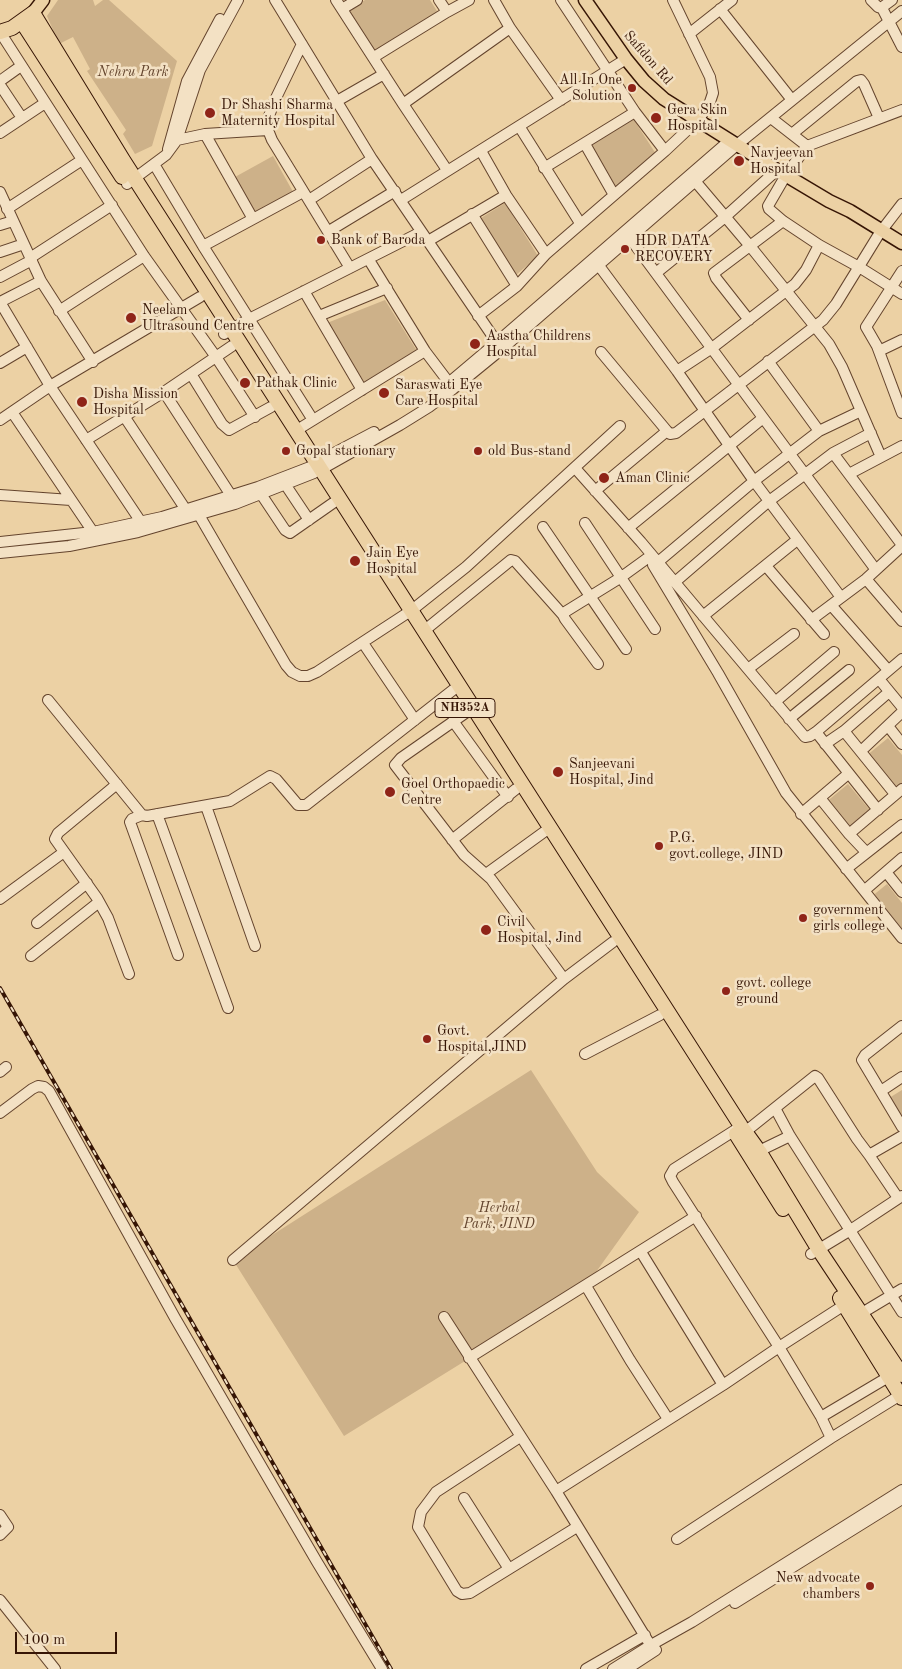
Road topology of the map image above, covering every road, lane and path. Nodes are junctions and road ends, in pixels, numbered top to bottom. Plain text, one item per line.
1 (43, 0) edge
2 (230, 0) edge
3 (238, 0) edge
4 (275, 0) edge
5 (357, 0) edge
6 (439, 0) edge
7 (469, 0) edge
8 (494, 0) edge
9 (561, 0) edge
10 (585, 0) edge
11 (673, 0) edge
12 (732, 0) edge
13 (871, 0) edge
14 (892, 0) edge
15 (339, 5) edge
16 (882, 8) junction
17 (720, 9) junction
18 (902, 11) edge
19 (447, 12) junction
20 (33, 13) junction
21 (890, 21) junction
22 (22, 22) junction
23 (510, 28) junction
24 (0, 32) edge
25 (689, 34) junction
26 (302, 44) junction
27 (902, 47) edge
28 (374, 57) junction
29 (626, 59) junction
30 (22, 66) junction
31 (607, 71) junction
32 (384, 74) junction
33 (0, 83) edge
34 (561, 100) junction
35 (792, 100) junction
36 (337, 101) junction
37 (45, 103) junction
38 (403, 104) junction
39 (902, 110) edge
40 (635, 112) junction
41 (22, 118) junction
42 (771, 118) junction
43 (879, 118) junction
44 (698, 120) junction
45 (519, 126) junction
46 (268, 130) junction
47 (0, 133) edge
48 (205, 134) junction
49 (792, 134) junction
50 (177, 140) junction
51 (734, 142) junction
52 (585, 144) junction
53 (807, 146) junction
54 (480, 151) junction
55 (665, 151) junction
56 (166, 154) junction
57 (372, 159) junction
58 (82, 160) junction
59 (154, 164) junction
60 (544, 168) junction
61 (448, 170) junction
62 (782, 172) junction
63 (131, 181) junction
64 (695, 182) junction
65 (0, 192) edge
66 (614, 194) junction
67 (398, 195) junction
68 (506, 195) junction
69 (306, 196) junction
70 (902, 204) edge
71 (112, 205) junction
72 (7, 209) junction
73 (472, 214) junction
74 (725, 217) junction
75 (253, 219) junction
76 (12, 221) junction
77 (783, 221) junction
78 (580, 223) junction
79 (0, 225) edge
80 (329, 231) junction
81 (421, 232) junction
82 (880, 232) junction
83 (629, 237) junction
84 (428, 241) junction
85 (902, 243) edge
86 (24, 244) junction
87 (819, 245) junction
88 (203, 246) junction
89 (750, 246) junction
90 (902, 249) edge
91 (0, 252) edge
92 (546, 254) junction
93 (144, 256) junction
94 (31, 259) junction
95 (369, 260) junction
96 (596, 261) junction
97 (859, 267) junction
98 (350, 268) junction
99 (902, 271) edge
100 (656, 273) junction
101 (0, 277) edge
102 (41, 281) junction
103 (517, 286) junction
104 (387, 288) junction
105 (891, 288) junction
106 (304, 291) junction
107 (786, 291) junction
108 (902, 294) edge
109 (200, 297) junction
110 (0, 302) edge
111 (181, 308) junction
112 (59, 311) junction
113 (319, 316) junction
114 (478, 316) junction
115 (250, 319) junction
116 (749, 320) junction
117 (816, 326) junction
118 (228, 332) junction
119 (902, 340) edge
120 (232, 346) junction
121 (500, 346) junction
122 (27, 347) junction
123 (712, 348) junction
124 (426, 351) junction
125 (879, 351) junction
126 (601, 352) dead end
127 (216, 357) junction
128 (768, 360) junction
129 (93, 362) junction
130 (0, 364) edge
131 (677, 371) junction
132 (191, 374) junction
133 (738, 385) junction
134 (50, 386) junction
135 (451, 386) junction
136 (362, 390) junction
137 (164, 392) junction
138 (271, 407) junction
139 (705, 411) junction
140 (862, 411) junction
141 (12, 412) junction
142 (902, 413) edge
143 (124, 416) junction
144 (255, 417) junction
145 (763, 418) junction
146 (0, 420) edge
147 (313, 420) junction
148 (620, 426) dead end
149 (297, 430) junction
150 (667, 431) junction
151 (819, 431) junction
152 (871, 432) junction
153 (86, 440) junction
154 (729, 444) junction
155 (902, 446) edge
156 (833, 453) junction
157 (789, 454) junction
158 (882, 457) junction
159 (315, 468) junction
160 (575, 468) junction
161 (849, 474) junction
162 (804, 475) junction
163 (754, 481) junction
164 (285, 484) junction
165 (595, 491) junction
166 (261, 494) junction
167 (0, 495) edge
168 (71, 500) junction
169 (233, 500) junction
170 (769, 501) junction
171 (333, 503) junction
172 (186, 510) junction
173 (199, 515) junction
174 (308, 520) junction
175 (141, 522) junction
176 (585, 523) dead end
177 (543, 527) dead end
178 (628, 528) junction
179 (93, 532) junction
180 (56, 536) junction
181 (797, 540) junction
182 (0, 542) edge
183 (902, 546) edge
184 (59, 547) junction
185 (0, 553) edge
186 (653, 560) junction
187 (766, 566) junction
188 (876, 570) junction
189 (620, 578) junction
190 (866, 579) junction
191 (675, 582) junction
192 (591, 596) junction
193 (840, 596) junction
194 (831, 604) junction
195 (898, 608) edge
196 (408, 613) junction
197 (563, 615) junction
198 (703, 616) junction
199 (811, 620) junction
200 (902, 621) edge
201 (655, 629) dead end
202 (425, 630) junction
203 (794, 634) dead end
204 (824, 634) dead end
205 (363, 643) junction
206 (626, 649) dead end
207 (834, 652) dead end
208 (901, 663) edge
209 (598, 664) dead end
210 (748, 669) junction
211 (849, 670) dead end
212 (888, 670) junction
213 (879, 679) junction
214 (454, 690) junction
215 (889, 692) junction
216 (48, 700) dead end
217 (775, 702) junction
218 (902, 706) edge
219 (470, 709) junction
220 (902, 712) edge
221 (789, 719) junction
222 (415, 720) junction
223 (453, 721) junction
224 (888, 726) junction
225 (844, 731) junction
226 (816, 732) junction
227 (825, 744) junction
228 (902, 744) edge
229 (861, 750) junction
230 (848, 774) junction
231 (117, 784) junction
232 (899, 792) edge
233 (512, 793) junction
234 (820, 798) junction
235 (206, 806) junction
236 (878, 810) junction
237 (157, 814) junction
238 (802, 814) junction
239 (142, 815) junction
240 (902, 825) edge
241 (544, 832) junction
242 (849, 834) junction
243 (452, 840) junction
244 (64, 852) junction
245 (866, 852) junction
246 (902, 858) edge
247 (846, 868) junction
248 (886, 872) junction
249 (486, 874) junction
250 (87, 883) junction
251 (865, 890) junction
252 (902, 892) edge
253 (0, 899) edge
254 (100, 902) junction
255 (37, 923) dead end
256 (902, 938) edge
257 (613, 942) junction
258 (255, 946) dead end
259 (178, 955) dead end
260 (32, 956) dead end
261 (129, 974) dead end
262 (564, 979) junction
263 (228, 1008) dead end
264 (660, 1015) junction
265 (902, 1026) edge
266 (585, 1054) dead end
267 (902, 1077) edge
268 (881, 1091) junction
269 (775, 1108) junction
270 (0, 1113) edge
271 (902, 1127) edge
272 (740, 1129) junction
273 (790, 1136) junction
274 (902, 1136) edge
275 (758, 1151) junction
276 (869, 1155) junction
277 (900, 1197) edge
278 (696, 1216) junction
279 (849, 1231) junction
280 (641, 1252) junction
281 (815, 1252) junction
282 (233, 1260) dead end
283 (586, 1286) junction
284 (902, 1289) edge
285 (891, 1296) junction
286 (848, 1302) junction
287 (902, 1312) edge
288 (862, 1313) junction
289 (444, 1317) dead end
290 (779, 1346) junction
291 (469, 1358) junction
292 (896, 1375) edge
293 (724, 1385) junction
294 (901, 1396) edge
295 (821, 1417) junction
296 (668, 1419) junction
297 (520, 1437) junction
298 (831, 1438) junction
299 (902, 1490) edge
300 (556, 1492) junction
301 (464, 1498) dead end
302 (902, 1499) edge
303 (0, 1515) edge
304 (577, 1527) junction
305 (0, 1535) edge
306 (677, 1539) dead end
307 (509, 1569) junction
308 (0, 1600) edge
309 (645, 1635) junction
310 (652, 1648) junction
311 (55, 1669) edge
312 (382, 1669) edge
313 (586, 1669) edge
314 (613, 1669) edge
315 (627, 1669) edge

1 - 20 main road
2 - 56 street
3 - 50 street
4 - 26 street
5 - 15 street
6 - 19 street
7 - 19 street
8 - 23 street
9 - 31 street
10 - 29 main road, Safidon Rd
11 - 25 street
12 - 17 street
13 - 16 street
14 - 16 street
15 - 28 street
16 - 21 street
17 - 25 street
17 - 35 street
18 - 21 street
19 - 28 street
20 - 22 highway
20 - 63 highway, NH352A
21 - 27 street
21 - 35 street
22 - 24 highway
22 - 63 highway, NH352A
23 - 34 street
23 - 38 street
24 - 30 street
25 - 44 street
26 - 36 street
26 - 46 street
28 - 32 street
29 - 31 street
29 - 44 main road, Safidon Rd
30 - 33 street
30 - 37 street
31 - 34 street
31 - 40 street
32 - 36 street
32 - 38 street
33 - 41 street
34 - 45 street
35 - 42 street
36 - 57 street
37 - 41 street
37 - 58 street
38 - 61 street
39 - 43 street
40 - 52 street
40 - 55 street
41 - 47 street
42 - 49 street
42 - 51 street
43 - 49 street
43 - 53 street
44 - 51 main road, Safidon Rd
44 - 55 street
45 - 54 street
45 - 60 street
46 - 48 street
46 - 69 street
48 - 50 street
48 - 75 street
49 - 53 street
50 - 56 street
51 - 62 main road, Safidon Rd
51 - 64 street
51 - 96 street
52 - 60 street
52 - 66 street
53 - 62 street
54 - 61 street
54 - 68 street
55 - 66 street
56 - 59 street
57 - 67 street
57 - 69 street
58 - 71 street
58 - 72 street
59 - 63 street
59 - 88 street
60 - 78 street
61 - 67 street
62 - 74 street
62 - 77 street
62 - 82 main road, Safidon Rd
63 - 109 highway, NH352A
63 - 118 highway, NH352A
64 - 74 street
64 - 83 street
65 - 72 street
66 - 78 street
67 - 80 street
67 - 81 street
68 - 73 street
68 - 92 street
69 - 75 street
69 - 80 street
70 - 82 street
71 - 93 street
71 - 94 street
72 - 76 street
73 - 84 street
73 - 103 street
74 - 89 street
74 - 100 street
75 - 88 street
76 - 79 street
76 - 86 street
77 - 87 street
77 - 89 street
78 - 92 street
80 - 98 street
81 - 84 street
81 - 95 street
82 - 85 main road, Safidon Rd
82 - 90 main road, Safidon Rd
82 - 97 street
83 - 96 street
83 - 100 street
84 - 114 street
86 - 91 street
86 - 94 street
87 - 97 street
87 - 107 street
88 - 115 street
89 - 107 street
89 - 116 street
92 - 103 street
93 - 111 street
93 - 112 street
94 - 101 street
94 - 102 street
95 - 98 street
95 - 104 street
96 - 121 street
96 - 131 street
97 - 105 street
97 - 117 street
98 - 106 street
99 - 105 street
100 - 123 street
102 - 110 street
102 - 112 street
103 - 114 street
104 - 113 street
104 - 124 street
105 - 108 street
105 - 125 street
106 - 113 street
106 - 115 street
107 - 116 street
107 - 117 street
109 - 111 street
109 - 118 highway, NH352A
110 - 122 street
111 - 127 street
111 - 129 street
112 - 129 street
113 - 136 street
114 - 121 street
115 - 118 street
115 - 147 street
116 - 123 street
117 - 128 street
117 - 140 street
118 - 120 highway, NH352A
118 - 149 highway, NH352A
119 - 125 street
120 - 127 street
120 - 138 highway, NH352A
121 - 135 street
122 - 130 street
122 - 134 street
123 - 131 street
123 - 133 street
124 - 135 street
124 - 136 street
125 - 142 street
126 - 150 street
127 - 132 street
127 - 144 street
128 - 133 street
128 - 151 street
129 - 134 street
131 - 139 street
132 - 137 street
132 - 144 street
133 - 139 street
133 - 145 street
134 - 141 street
134 - 153 street
135 - 159 street
136 - 147 street
137 - 143 street
137 - 169 street
138 - 144 street
138 - 159 highway, NH352A
139 - 150 street
139 - 154 street
140 - 151 street
140 - 152 street
141 - 146 street
141 - 168 street
143 - 153 street
143 - 172 street
145 - 154 street
145 - 157 street
147 - 149 street
148 - 160 street
149 - 159 highway, NH352A
150 - 165 street
151 - 157 street
152 - 156 street
152 - 158 street
153 - 175 street
154 - 163 street
154 - 178 street
155 - 158 street
156 - 161 street
156 - 162 street
157 - 162 street
157 - 163 street
158 - 161 street
159 - 164 street
159 - 169 street
159 - 171 highway, NH352A
159 - 196 highway, NH352A
160 - 165 street
160 - 196 street
161 - 183 street
162 - 170 street
162 - 188 street
163 - 170 street
163 - 186 street
164 - 166 street
164 - 174 street
165 - 178 street
166 - 169 street
166 - 174 street
167 - 168 street
168 - 179 street
169 - 172 street
169 - 173 street
170 - 181 street
170 - 191 street
171 - 174 street
171 - 196 highway, NH352A
172 - 175 street
173 - 184 street
173 - 205 street
175 - 179 street
176 - 189 street
177 - 192 street
178 - 186 street
179 - 180 street
180 - 182 street
180 - 184 street
181 - 187 street
181 - 193 street
183 - 188 street
184 - 185 street
186 - 189 street
186 - 191 street
186 - 238 street
187 - 198 street
187 - 199 street
188 - 190 street
189 - 192 street
189 - 201 street
190 - 193 street
190 - 195 street
191 - 198 street
192 - 197 street
192 - 206 street
193 - 194 street
194 - 199 street
194 - 212 street
195 - 200 street
196 - 202 highway, NH352A
196 - 205 street
196 - 214 highway, NH352A
197 - 202 street
197 - 209 street
198 - 210 street
199 - 204 street
202 - 219 highway, NH352A
203 - 210 street
205 - 222 street
207 - 217 street
208 - 212 street
210 - 217 street
211 - 221 street
212 - 213 street
213 - 215 street
213 - 226 street
214 - 219 highway, NH352A
214 - 222 street
215 - 218 street
215 - 225 street
216 - 231 street
217 - 221 street
219 - 223 street
219 - 233 highway, NH352A
219 - 272 highway, NH352A
220 - 224 street
221 - 226 street
222 - 235 street
223 - 233 street
223 - 243 street
224 - 228 street
224 - 229 street
225 - 227 street
225 - 229 street
226 - 227 street
227 - 230 street
229 - 232 street
230 - 234 street
230 - 236 street
231 - 239 street
231 - 244 street
232 - 236 street
233 - 241 highway, NH352A
233 - 243 street
234 - 238 street
234 - 242 street
235 - 237 street
235 - 258 street
236 - 242 street
237 - 239 street
237 - 263 street
238 - 247 street
239 - 259 street
240 - 245 street
241 - 249 street
241 - 257 highway, NH352A
242 - 245 street
243 - 249 street
244 - 250 street
244 - 253 street
245 - 247 street
246 - 248 street
247 - 251 street
248 - 251 street
248 - 252 street
249 - 262 street
250 - 254 street
250 - 255 street
251 - 256 street
254 - 260 street
254 - 261 street
257 - 262 street
257 - 264 highway, NH352A
262 - 282 street
264 - 266 street
264 - 272 highway, NH352A
265 - 268 street
267 - 268 street
268 - 271 street
269 - 272 street
269 - 273 street
269 - 276 street
270 - 312 street
272 - 275 highway, NH352A
272 - 278 street
272 - 281 highway, NH352A
273 - 275 street
273 - 279 street
274 - 276 street
275 - 281 highway, NH352A
276 - 277 street
277 - 279 street
278 - 280 street
278 - 290 street
279 - 281 street
279 - 285 street
280 - 283 street
280 - 293 street
281 - 286 highway, NH352A
283 - 291 street
283 - 296 street
284 - 285 street
285 - 287 street
285 - 288 street
286 - 288 highway, NH352A
286 - 290 street
286 - 292 highway, NH352A
288 - 292 highway, NH352A
289 - 291 street
290 - 293 street
290 - 295 street
291 - 297 street
292 - 294 highway, NH352A
292 - 295 street
293 - 296 street
294 - 298 street
295 - 298 street
296 - 300 street
297 - 300 street
297 - 307 street
298 - 306 street
299 - 310 street
300 - 304 street
301 - 307 street
302 - 310 street
303 - 305 street
304 - 307 street
304 - 309 street
308 - 311 street
309 - 310 street
309 - 313 street
310 - 314 street
310 - 315 street

